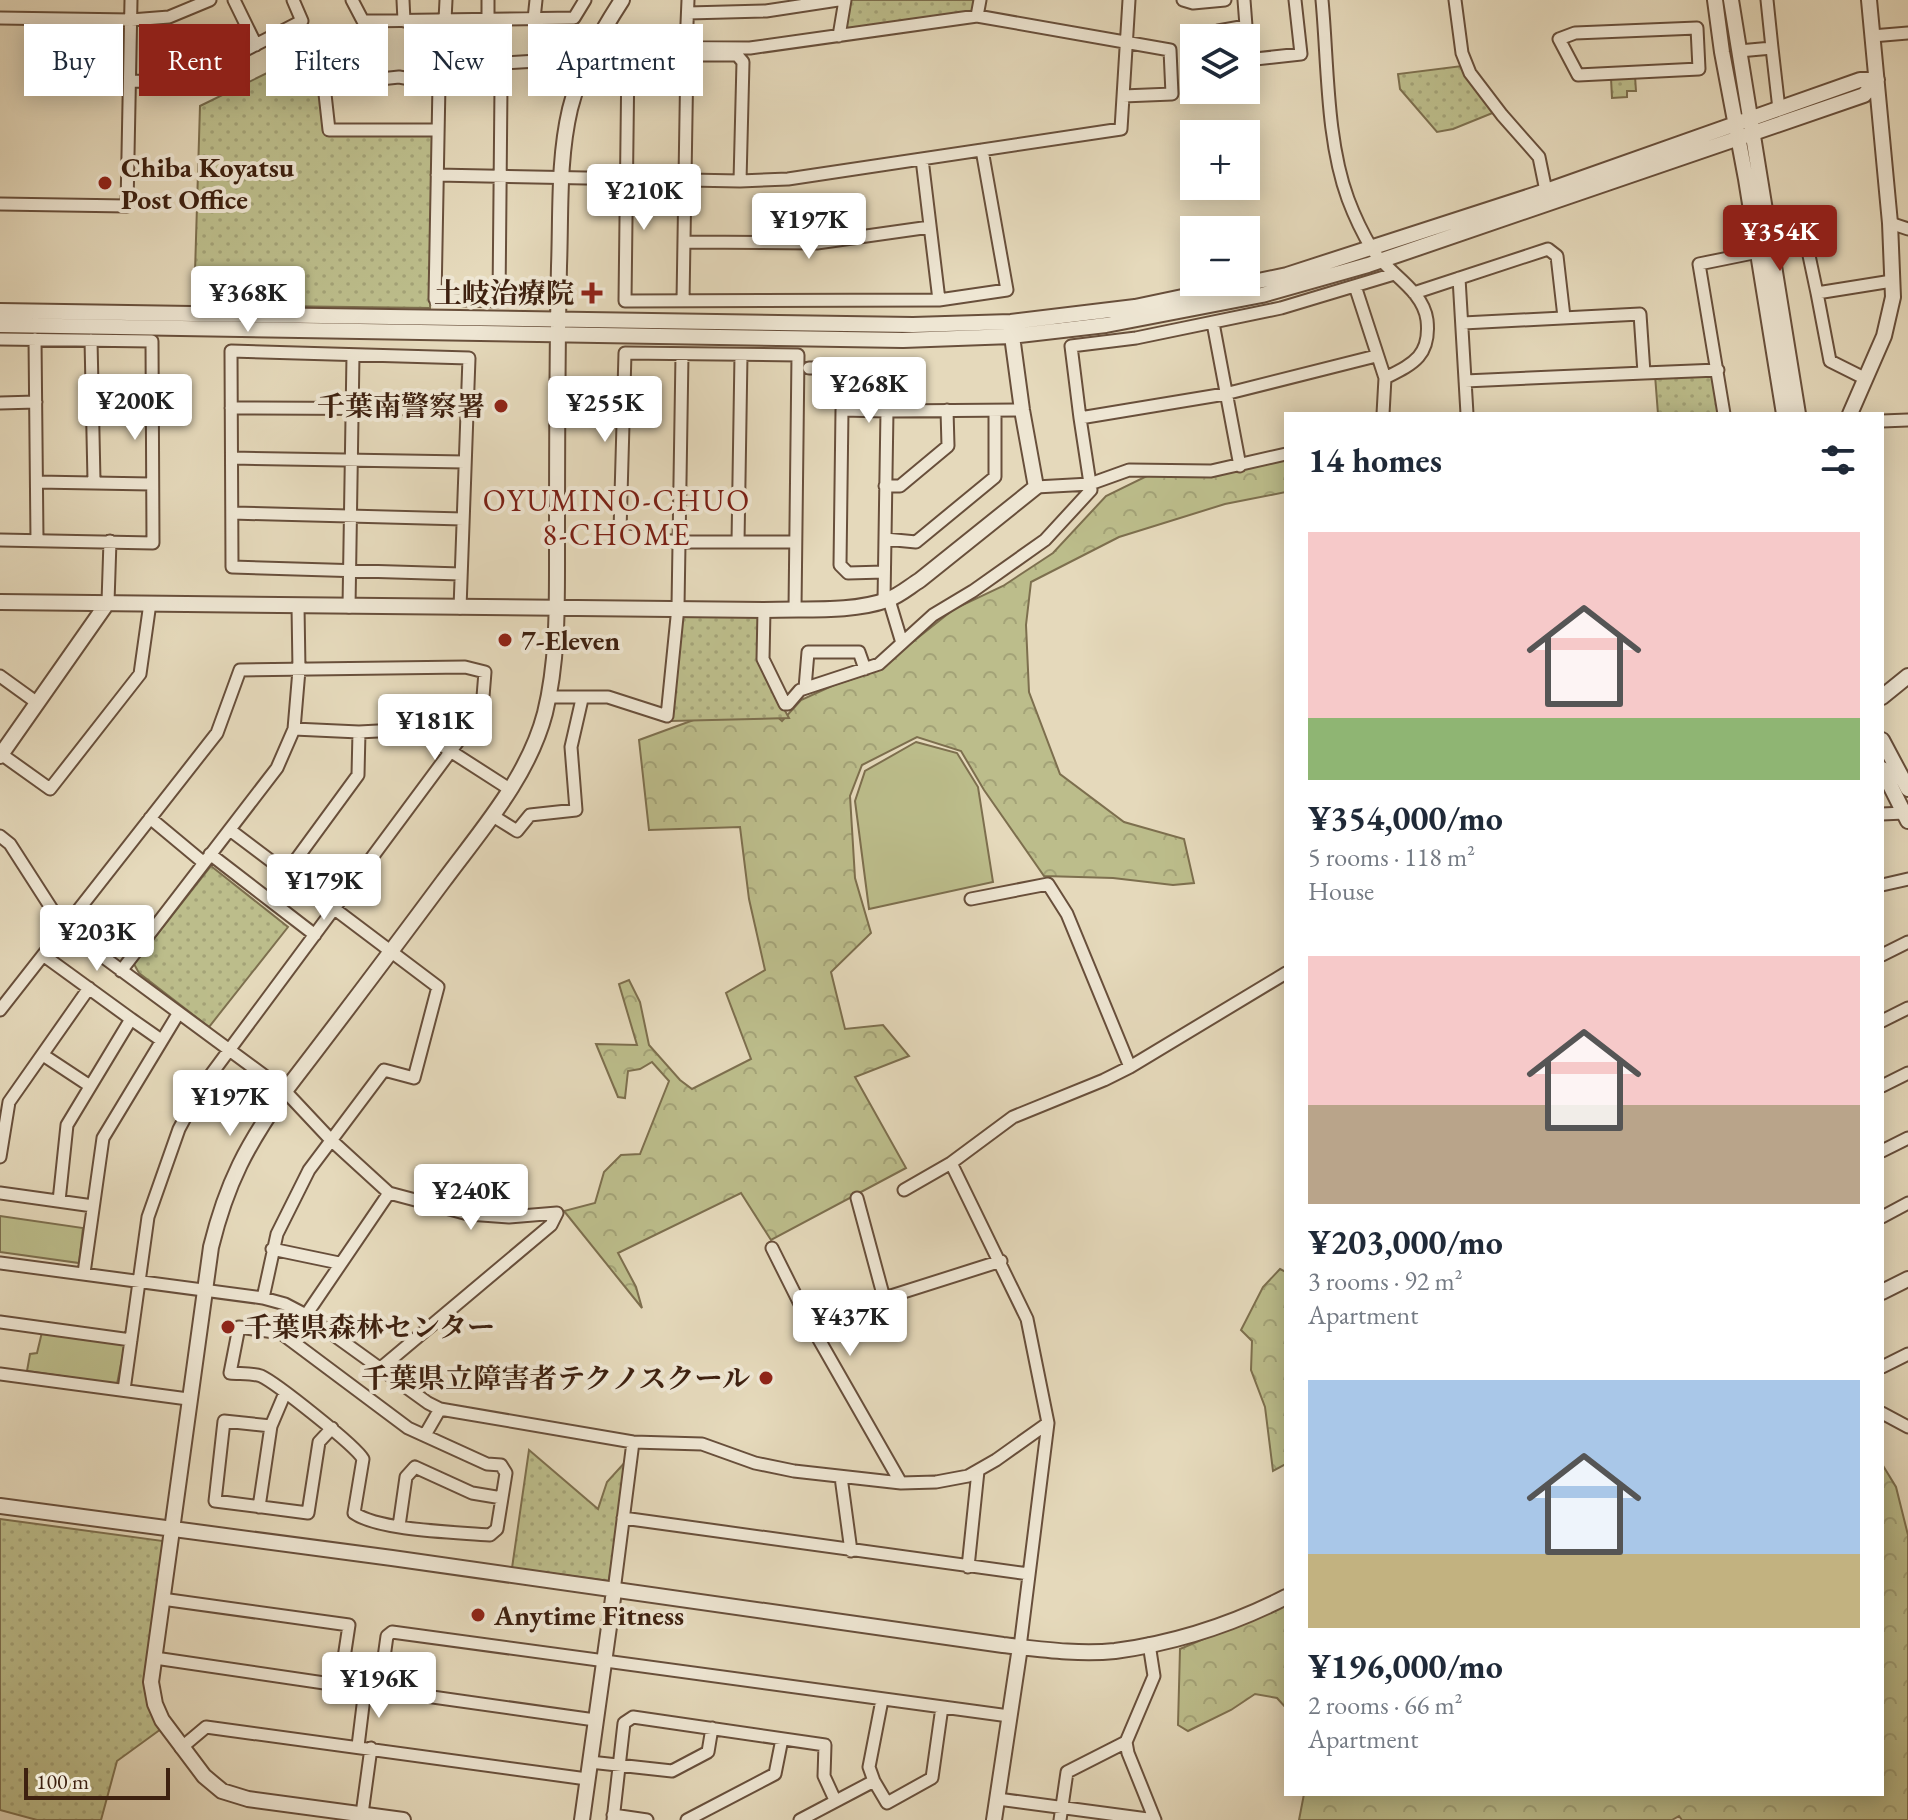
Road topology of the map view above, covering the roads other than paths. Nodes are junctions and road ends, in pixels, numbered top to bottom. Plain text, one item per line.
1 (131, 0) edge
2 (210, 0) edge
3 (234, 0) edge
4 (293, 0) edge
5 (352, 0) edge
6 (403, 0) edge
7 (446, 0) edge
8 (488, 0) edge
9 (536, 0) edge
10 (585, 0) edge
11 (622, 0) edge
12 (688, 0) edge
13 (838, 0) edge
14 (845, 0) edge
15 (980, 0) edge
16 (1129, 0) edge
17 (1225, 0) edge
18 (1244, 0) edge
19 (1295, 0) edge
20 (1322, 0) edge
21 (1455, 0) edge
22 (1715, 0) edge
23 (1731, 0) edge
24 (1767, 0) edge
25 (1869, 0) edge
26 (1186, 1) edge
27 (768, 6) edge
28 (688, 13) junction
29 (977, 16) junction
30 (0, 18) edge
31 (534, 19) junction
32 (131, 20) junction
33 (445, 20) junction
34 (488, 20) junction
35 (404, 21) junction
36 (608, 24) edge
37 (687, 24) edge
38 (1246, 24) edge
39 (1908, 33) edge
40 (839, 36) junction
41 (1872, 36) junction
42 (1125, 40) junction
43 (256, 45) junction
44 (1772, 48) junction
45 (703, 50) edge
46 (1739, 51) junction
47 (703, 52) edge
48 (1722, 52) junction
49 (1700, 55) junction
50 (1260, 58) edge
51 (404, 78) edge
52 (1877, 80) junction
53 (130, 81) junction
54 (438, 96) edge
55 (501, 96) edge
56 (575, 96) edge
57 (628, 96) edge
58 (686, 96) edge
59 (1123, 96) junction
60 (1779, 109) junction
61 (1744, 128) junction
62 (437, 130) junction
63 (982, 150) junction
64 (922, 159) junction
65 (437, 175) junction
66 (500, 175) junction
67 (562, 176) junction
68 (627, 179) junction
69 (685, 180) junction
70 (740, 181) junction
71 (1546, 191) junction
72 (0, 204) edge
73 (1890, 223) junction
74 (930, 227) junction
75 (1908, 229) edge
76 (1769, 238) junction
77 (685, 242) junction
78 (1758, 252) junction
79 (1376, 254) junction
80 (1394, 274) junction
81 (1459, 278) junction
82 (1892, 281) junction
83 (1355, 286) junction
84 (1414, 293) junction
85 (1817, 293) junction
86 (939, 300) junction
87 (683, 301) junction
88 (0, 311) edge
89 (1564, 317) junction
90 (1213, 323) junction
91 (1463, 323) junction
92 (0, 325) edge
93 (558, 328) junction
94 (1012, 336) junction
95 (0, 339) edge
96 (35, 339) junction
97 (91, 340) junction
98 (353, 355) junction
99 (682, 355) junction
100 (741, 355) junction
101 (1376, 356) junction
102 (809, 368) dead end
103 (1718, 370) junction
104 (1644, 373) junction
105 (1385, 378) junction
106 (1866, 379) junction
107 (1465, 381) junction
108 (1225, 394) junction
109 (36, 402) junction
110 (0, 403) edge
111 (231, 408) junction
112 (352, 409) junction
113 (467, 409) junction
114 (947, 410) junction
115 (1022, 410) junction
116 (887, 411) junction
117 (995, 412) junction
118 (1383, 412) edge
119 (1467, 412) edge
120 (1724, 412) edge
121 (1784, 412) edge
122 (1798, 412) edge
123 (1851, 412) edge
124 (1080, 418) junction
125 (1908, 420) edge
126 (1884, 421) edge
127 (1284, 455) edge
128 (232, 458) junction
129 (351, 460) junction
130 (465, 462) junction
131 (1240, 466) junction
132 (94, 481) junction
133 (37, 482) junction
134 (151, 484) junction
135 (1090, 484) junction
136 (885, 486) junction
137 (1036, 487) junction
138 (232, 513) junction
139 (350, 516) junction
140 (463, 519) junction
141 (885, 539) junction
142 (0, 540) edge
143 (37, 540) junction
144 (110, 541) junction
145 (679, 542) junction
146 (738, 542) junction
147 (795, 542) junction
148 (349, 571) junction
149 (884, 572) junction
150 (461, 574) junction
151 (886, 600) junction
152 (0, 602) edge
153 (108, 602) junction
154 (150, 603) junction
155 (298, 606) junction
156 (349, 607) junction
157 (678, 607) junction
158 (460, 608) junction
159 (557, 609) junction
160 (795, 609) junction
161 (764, 610) junction
162 (902, 643) junction
163 (865, 669) junction
164 (299, 670) junction
165 (0, 676) edge
166 (1908, 676) edge
167 (805, 688) junction
168 (1884, 695) edge
169 (549, 697) junction
170 (582, 699) junction
171 (36, 702) junction
172 (294, 729) junction
173 (359, 732) junction
174 (1884, 744) edge
175 (449, 750) junction
176 (1, 755) edge
177 (1884, 773) edge
178 (1908, 789) edge
179 (511, 790) junction
180 (1884, 814) edge
181 (493, 816) junction
182 (1906, 817) edge
183 (150, 818) junction
184 (230, 830) junction
185 (5, 840) edge
186 (0, 856) edge
187 (207, 859) junction
188 (287, 872) junction
189 (1908, 879) edge
190 (1884, 885) edge
191 (971, 899) dead end
192 (335, 909) junction
193 (64, 928) junction
194 (315, 935) junction
195 (1908, 942) edge
196 (391, 952) junction
197 (1884, 954) edge
198 (43, 955) junction
199 (121, 971) junction
200 (1284, 974) edge
201 (89, 988) junction
202 (1908, 1008) edge
203 (0, 1010) edge
204 (178, 1014) junction
205 (131, 1019) junction
206 (1884, 1020) edge
207 (161, 1040) junction
208 (230, 1052) junction
209 (43, 1055) junction
210 (1130, 1067) junction
211 (1908, 1073) edge
212 (1884, 1085) edge
213 (90, 1086) junction
214 (285, 1091) junction
215 (2, 1123) edge
216 (1908, 1138) edge
217 (331, 1140) junction
218 (1884, 1150) edge
219 (0, 1157) edge
220 (951, 1163) junction
221 (904, 1190) dead end
222 (0, 1193) edge
223 (389, 1193) junction
224 (857, 1198) dead end
225 (59, 1201) junction
226 (1908, 1203) edge
227 (93, 1206) junction
228 (1884, 1216) edge
229 (772, 1248) dead end
230 (272, 1249) junction
231 (1001, 1261) junction
232 (0, 1263) edge
233 (339, 1263) junction
234 (84, 1273) junction
235 (1908, 1279) edge
236 (140, 1281) junction
237 (204, 1290) junction
238 (1884, 1291) edge
239 (263, 1298) junction
240 (884, 1298) junction
241 (306, 1315) junction
242 (0, 1322) edge
243 (809, 1322) junction
244 (131, 1340) junction
245 (1908, 1354) edge
246 (1884, 1366) edge
247 (382, 1367) junction
248 (0, 1374) edge
249 (124, 1390) junction
250 (285, 1393) junction
251 (188, 1399) junction
252 (440, 1409) junction
253 (1884, 1414) edge
254 (1048, 1423) junction
255 (271, 1426) junction
256 (1908, 1427) edge
257 (332, 1428) junction
258 (425, 1435) junction
259 (633, 1442) junction
260 (978, 1471) junction
261 (841, 1477) junction
262 (901, 1483) junction
263 (502, 1498) junction
264 (0, 1506) edge
265 (259, 1507) junction
266 (623, 1518) junction
267 (399, 1526) junction
268 (172, 1528) junction
269 (851, 1551) junction
270 (968, 1567) junction
271 (1029, 1574) junction
272 (614, 1591) junction
273 (1284, 1598) edge
274 (162, 1599) junction
275 (1149, 1644) junction
276 (1020, 1647) junction
277 (155, 1658) junction
278 (605, 1661) junction
279 (340, 1684) junction
280 (882, 1700) junction
281 (942, 1707) junction
282 (1009, 1716) junction
283 (595, 1720) junction
284 (712, 1728) junction
285 (782, 1739) junction
286 (1126, 1742) junction
287 (358, 1746) junction
288 (181, 1748) junction
289 (371, 1748) junction
290 (590, 1762) junction
291 (620, 1766) junction
292 (587, 1779) junction
293 (874, 1781) junction
294 (998, 1799) junction
295 (835, 1800) junction
296 (1062, 1806) junction
297 (362, 1814) junction
298 (613, 1818) edge
299 (403, 1820) edge
300 (582, 1820) edge
301 (647, 1820) edge
302 (687, 1820) edge
303 (800, 1820) edge
304 (994, 1820) edge
305 (1060, 1820) edge
306 (1155, 1820) edge

1 - 32 street
2 - 32 street
3 - 43 street
4 - 43 street
5 - 35 street
6 - 35 street
7 - 33 street
8 - 34 street
9 - 31 street
10 - 31 street
11 - 36 street
12 - 28 street
13 - 27 street
14 - 40 street
15 - 29 street
16 - 42 street
17 - 26 street
18 - 38 street
19 - 50 street
20 - 79 street
21 - 71 street
22 - 48 street
23 - 46 street
24 - 44 street
25 - 41 street
27 - 28 street
28 - 37 street
29 - 40 street
29 - 42 street
30 - 32 street
31 - 34 street
32 - 53 street
33 - 34 street
33 - 35 street
39 - 41 street
40 - 45 street
41 - 52 street
42 - 59 street
42 - 59 street
43 - 53 street
44 - 46 street
44 - 60 street
46 - 61 street
47 - 70 street
48 - 49 street
48 - 61 street
49 - 49 street
51 - 62 street
52 - 60 street
52 - 61 street
52 - 73 street
53 - 72 street
54 - 62 street
55 - 66 street
56 - 67 street
57 - 68 street
58 - 69 street
59 - 63 street
60 - 61 street
61 - 71 street
61 - 76 street
61 - 78 street
61 - 79 street
62 - 65 street
63 - 64 street
63 - 86 street
64 - 70 street
64 - 74 street
65 - 66 street
65 - 66 street
66 - 67 street
67 - 68 street
67 - 93 street
68 - 69 street
68 - 87 street
69 - 70 street
69 - 77 street
71 - 79 street
73 - 75 street
73 - 82 street
74 - 77 street
74 - 86 street
76 - 85 street
76 - 122 street
77 - 87 street
78 - 103 street
78 - 121 street
79 - 80 street
79 - 93 street
79 - 94 street
80 - 83 street
80 - 84 street
81 - 84 street
81 - 89 street
81 - 91 street
82 - 85 street
82 - 106 street
83 - 90 street
83 - 101 street
84 - 105 street
85 - 106 street
86 - 87 street
88 - 93 street
89 - 91 street
89 - 104 street
90 - 108 street
90 - 124 street
91 - 107 street
92 - 93 street
93 - 94 street
93 - 159 street
94 - 115 street
95 - 96 street
96 - 97 street
96 - 109 street
97 - 132 street
97 - 134 street
98 - 111 street
98 - 112 street
98 - 113 street
99 - 100 street
99 - 145 street
99 - 145 street
100 - 146 street
100 - 147 street
101 - 105 street
101 - 108 street
102 - 116 street
103 - 104 street
103 - 120 street
104 - 107 street
105 - 118 street
106 - 123 street
107 - 119 street
108 - 124 street
108 - 131 street
109 - 110 street
109 - 133 street
111 - 112 street
111 - 128 street
112 - 113 street
112 - 129 street
113 - 130 street
114 - 116 street
114 - 117 street
114 - 136 street
115 - 117 street
115 - 137 street
116 - 136 street
116 - 149 street
117 - 141 street
124 - 135 street
125 - 126 street
127 - 131 street
128 - 129 street
128 - 138 street
129 - 130 street
129 - 139 street
130 - 140 street
131 - 135 street
132 - 133 street
132 - 134 street
133 - 143 street
134 - 144 street
135 - 137 street
135 - 162 street
136 - 141 street
137 - 151 street
138 - 139 street
138 - 148 street
139 - 140 street
139 - 148 street
140 - 150 street
141 - 149 street
142 - 143 street
143 - 144 street
144 - 153 street
145 - 146 street
145 - 157 street
146 - 147 street
147 - 160 street
148 - 150 street
148 - 156 street
149 - 151 street
150 - 158 street
151 - 160 street
151 - 162 street
152 - 153 street
153 - 154 street
153 - 171 street
154 - 155 street
154 - 176 street
155 - 156 street
155 - 164 street
156 - 158 street
157 - 159 street
157 - 161 street
157 - 170 street
158 - 159 street
159 - 169 street
160 - 161 street
161 - 167 street
162 - 163 street
163 - 167 street
163 - 167 street
164 - 172 street
164 - 175 street
164 - 183 street
165 - 171 street
166 - 168 street
169 - 170 street
169 - 179 street
170 - 181 street
171 - 176 street
172 - 173 street
172 - 184 street
173 - 175 street
173 - 188 street
174 - 178 street
175 - 179 street
175 - 192 street
177 - 182 street
179 - 181 street
180 - 182 street
181 - 196 street
183 - 187 street
183 - 193 street
184 - 187 street
184 - 188 street
185 - 186 street
185 - 193 street
187 - 194 street
187 - 199 street
188 - 192 street
189 - 190 street
191 - 210 street
192 - 194 street
192 - 196 street
193 - 198 street
193 - 199 street
194 - 208 street
195 - 197 street
196 - 214 street
196 - 217 street
198 - 201 street
198 - 203 street
199 - 204 street
200 - 210 street
201 - 205 street
201 - 209 street
202 - 206 street
204 - 207 street
204 - 208 street
205 - 207 street
205 - 213 street
207 - 227 street
208 - 214 street
208 - 236 street
209 - 213 street
209 - 215 street
210 - 220 street
211 - 212 street
213 - 225 street
214 - 217 street
214 - 237 street
215 - 219 street
216 - 218 street
217 - 223 street
217 - 230 street
220 - 221 street
220 - 231 street
222 - 225 street
223 - 233 street
223 - 247 street
224 - 240 street
225 - 227 street
226 - 228 street
227 - 234 street
229 - 243 street
230 - 233 street
230 - 239 street
231 - 240 street
231 - 254 street
232 - 234 street
233 - 241 street
234 - 236 street
235 - 238 street
236 - 237 street
236 - 244 street
237 - 239 street
237 - 251 street
239 - 241 street
240 - 243 street
241 - 247 street
242 - 244 street
243 - 262 street
244 - 249 street
245 - 246 street
247 - 252 street
248 - 249 street
249 - 251 street
250 - 255 street
250 - 257 street
250 - 258 street
251 - 268 street
252 - 258 street
252 - 259 street
253 - 256 street
254 - 260 street
254 - 271 street
255 - 265 street
255 - 265 street
257 - 265 street
257 - 267 street
258 - 263 street
259 - 261 street
259 - 266 street
260 - 262 street
260 - 270 street
261 - 262 street
261 - 269 street
263 - 267 street
263 - 267 street
264 - 268 street
266 - 269 street
266 - 272 street
268 - 272 street
268 - 274 street
269 - 270 street
270 - 271 street
271 - 276 street
272 - 276 street
272 - 278 street
273 - 275 street
274 - 277 street
274 - 279 street
275 - 276 street
275 - 286 street
276 - 282 street
277 - 279 street
277 - 288 street
278 - 280 street
278 - 283 street
278 - 283 street
279 - 287 street
280 - 281 street
280 - 293 street
281 - 282 street
281 - 293 street
282 - 294 street
283 - 290 street
284 - 285 street
284 - 291 street
284 - 291 street
285 - 295 street
285 - 302 street
286 - 296 street
286 - 306 street
287 - 288 street
287 - 289 street
288 - 297 street
289 - 292 street
289 - 297 street
290 - 291 street
290 - 292 street
291 - 298 street
292 - 300 street
293 - 295 street
294 - 296 street
294 - 304 street
295 - 303 street
296 - 305 street
296 - 306 street
297 - 299 street
298 - 301 street

